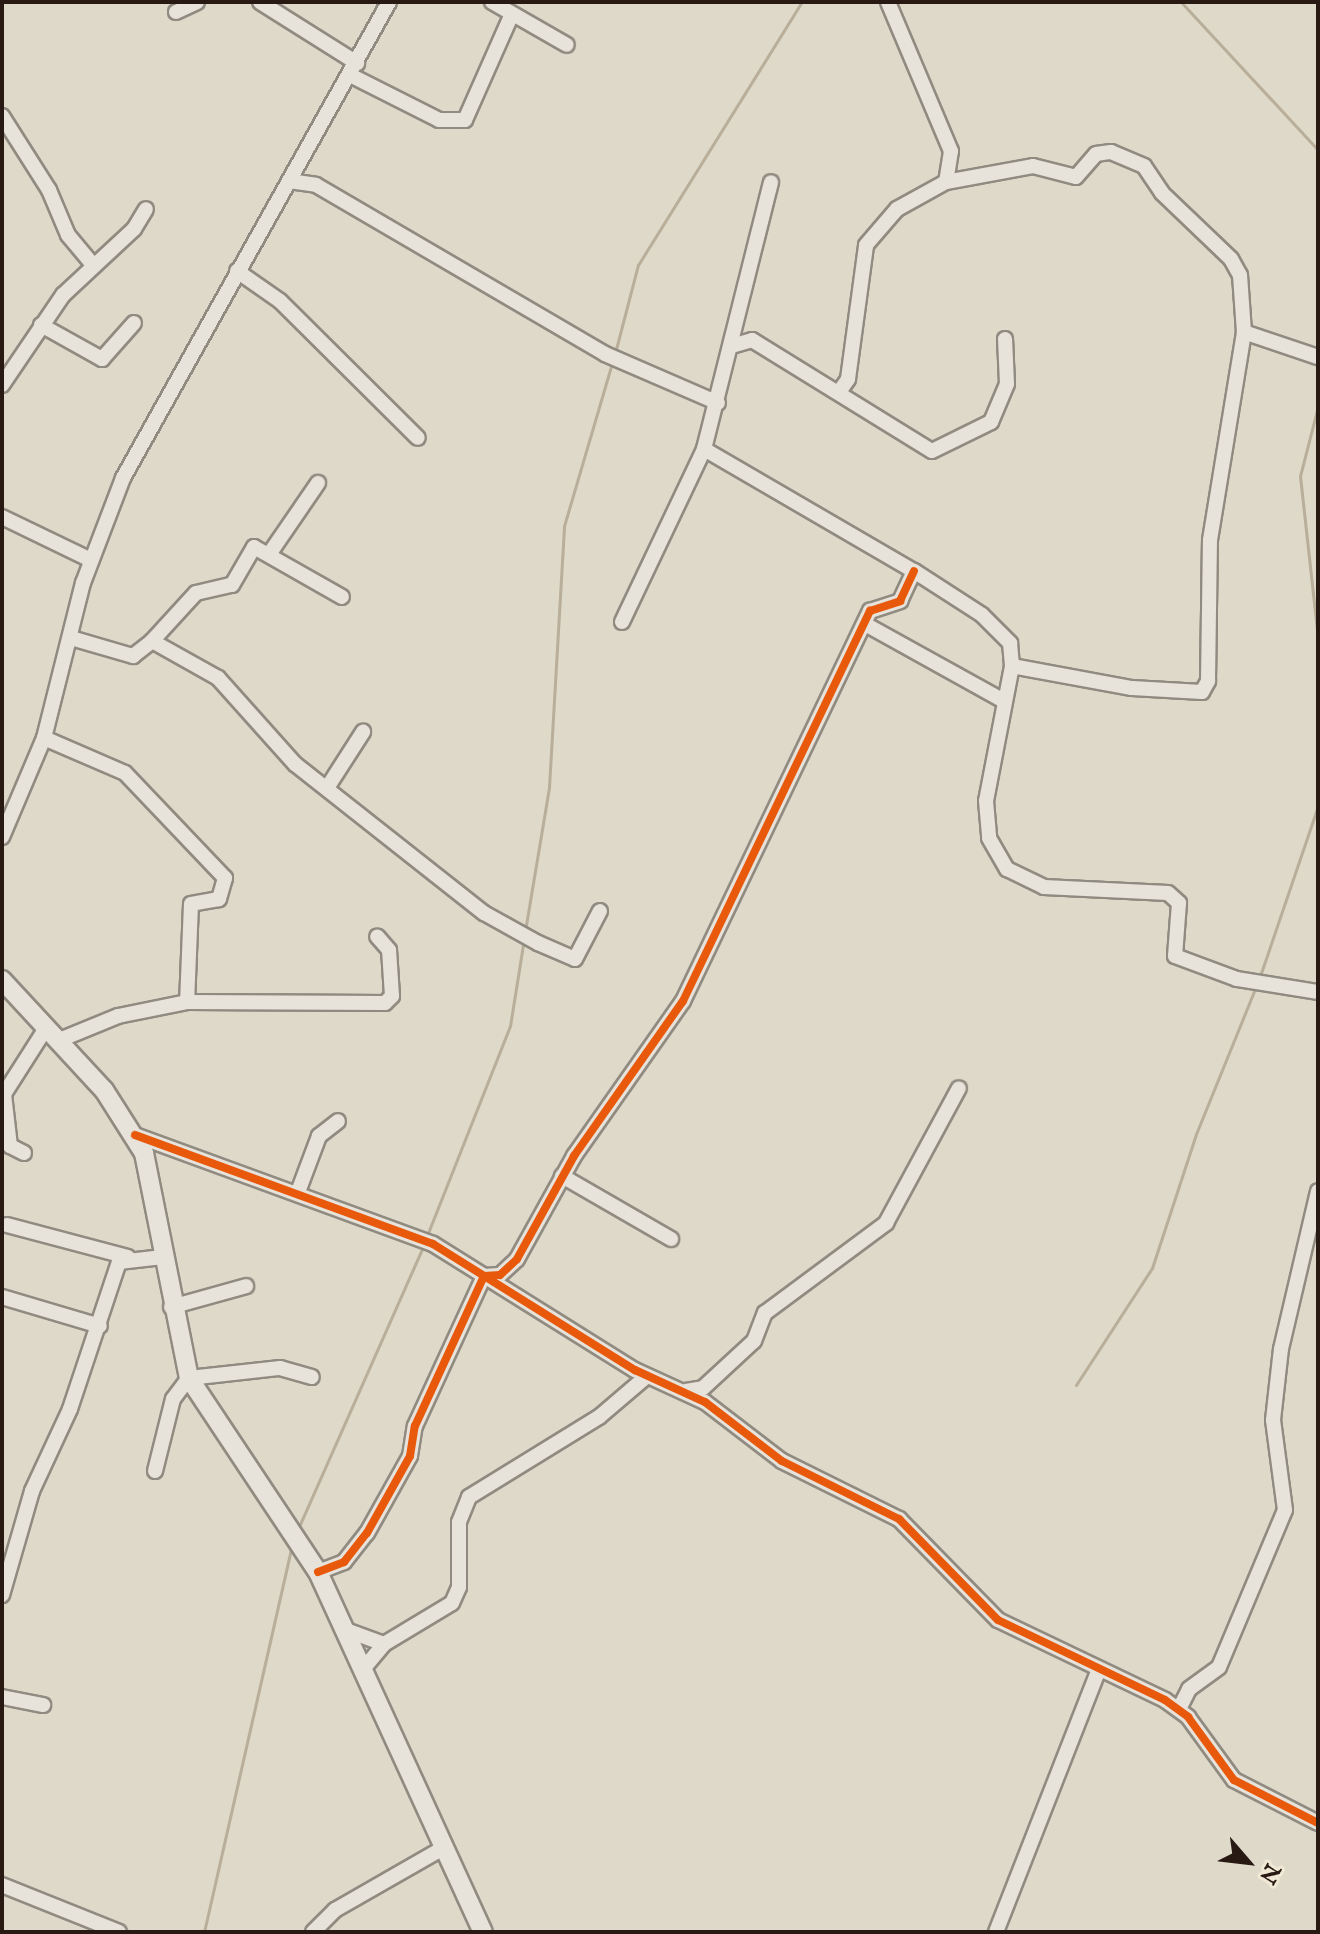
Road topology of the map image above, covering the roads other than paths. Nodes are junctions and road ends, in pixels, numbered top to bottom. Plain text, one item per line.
1 (197, 2) edge
2 (260, 2) edge
3 (389, 2) edge
4 (492, 2) edge
5 (888, 2) edge
6 (176, 12) dead end
7 (512, 14) junction
8 (567, 45) dead end
9 (354, 69) junction
10 (2, 116) edge
11 (289, 181) junction
12 (771, 182) dead end
13 (946, 182) junction
14 (146, 209) dead end
15 (93, 265) junction
16 (237, 271) junction
17 (134, 323) dead end
18 (41, 325) junction
19 (1244, 332) junction
20 (1005, 339) dead end
21 (735, 345) junction
22 (1318, 357) edge
23 (7, 362) edge
24 (2, 385) edge
25 (839, 392) junction
26 (718, 403) junction
27 (418, 438) dead end
28 (704, 449) junction
29 (318, 483) dead end
30 (2, 517) edge
31 (270, 553) junction
32 (91, 560) junction
33 (914, 571) junction
34 (342, 597) dead end
35 (622, 622) dead end
36 (865, 624) junction
37 (71, 638) junction
38 (152, 641) junction
39 (1012, 666) junction
40 (1002, 700) junction
41 (363, 732) dead end
42 (44, 738) junction
43 (327, 788) junction
44 (2, 837) edge
45 (600, 911) dead end
46 (377, 936) dead end
47 (2, 980) edge
48 (1318, 992) edge
49 (187, 1002) junction
50 (52, 1034) junction
51 (959, 1088) dead end
52 (338, 1121) dead end
53 (135, 1135) junction
54 (24, 1153) dead end
55 (562, 1176) junction
56 (1318, 1191) edge
57 (298, 1192) junction
58 (7, 1225) dead end
59 (671, 1239) dead end
60 (128, 1257) junction
61 (163, 1257) junction
62 (484, 1276) junction
63 (246, 1286) dead end
64 (2, 1297) edge
65 (171, 1307) junction
66 (100, 1326) junction
67 (647, 1376) junction
68 (312, 1377) dead end
69 (189, 1378) junction
70 (685, 1391) junction
71 (155, 1471) dead end
72 (318, 1572) junction
73 (2, 1595) edge
74 (346, 1630) junction
75 (384, 1644) junction
76 (364, 1668) junction
77 (1099, 1669) junction
78 (2, 1697) edge
79 (43, 1705) dead end
80 (1179, 1709) junction
81 (1318, 1823) edge
82 (445, 1847) junction
83 (2, 1885) edge
84 (119, 1932) edge
85 (313, 1932) edge
86 (483, 1932) edge
87 (996, 1932) edge

1 - 6 street
2 - 9 street
3 - 9 street
4 - 7 street
5 - 13 street
7 - 8 street
7 - 9 street
9 - 11 street
10 - 15 street
11 - 16 street
11 - 26 street
12 - 21 street
13 - 19 street
13 - 25 street
14 - 15 street
15 - 18 street
16 - 27 street
16 - 32 street
17 - 18 street
18 - 23 street
19 - 22 street
19 - 39 street
20 - 25 street
21 - 25 street
21 - 26 street
23 - 24 street
26 - 28 street
28 - 33 street
28 - 35 street
29 - 31 street
30 - 32 street
31 - 34 street
31 - 38 street
32 - 37 street
33 - 36 street
33 - 39 street
36 - 40 street
36 - 55 street
37 - 38 street
37 - 42 street
38 - 43 street
39 - 40 street
40 - 48 street
41 - 43 street
42 - 44 street
42 - 49 street
43 - 45 street
46 - 49 street
47 - 50 main road
49 - 50 street
50 - 53 main road
50 - 54 street
51 - 70 street
52 - 57 street
53 - 57 street
53 - 61 main road
55 - 59 street
55 - 62 street
56 - 80 street
57 - 62 street
58 - 60 street
60 - 61 street
60 - 66 street
61 - 65 main road
62 - 67 street
62 - 72 street
63 - 65 street
64 - 66 street
65 - 69 main road
66 - 73 street
67 - 70 street
67 - 75 street
68 - 69 street
69 - 71 street
69 - 72 main road
70 - 77 street
72 - 74 main road
74 - 75 street
74 - 76 main road
75 - 76 street
76 - 82 main road
77 - 80 street
77 - 87 street
78 - 79 street
80 - 81 street
82 - 85 street
82 - 86 main road
83 - 84 street

